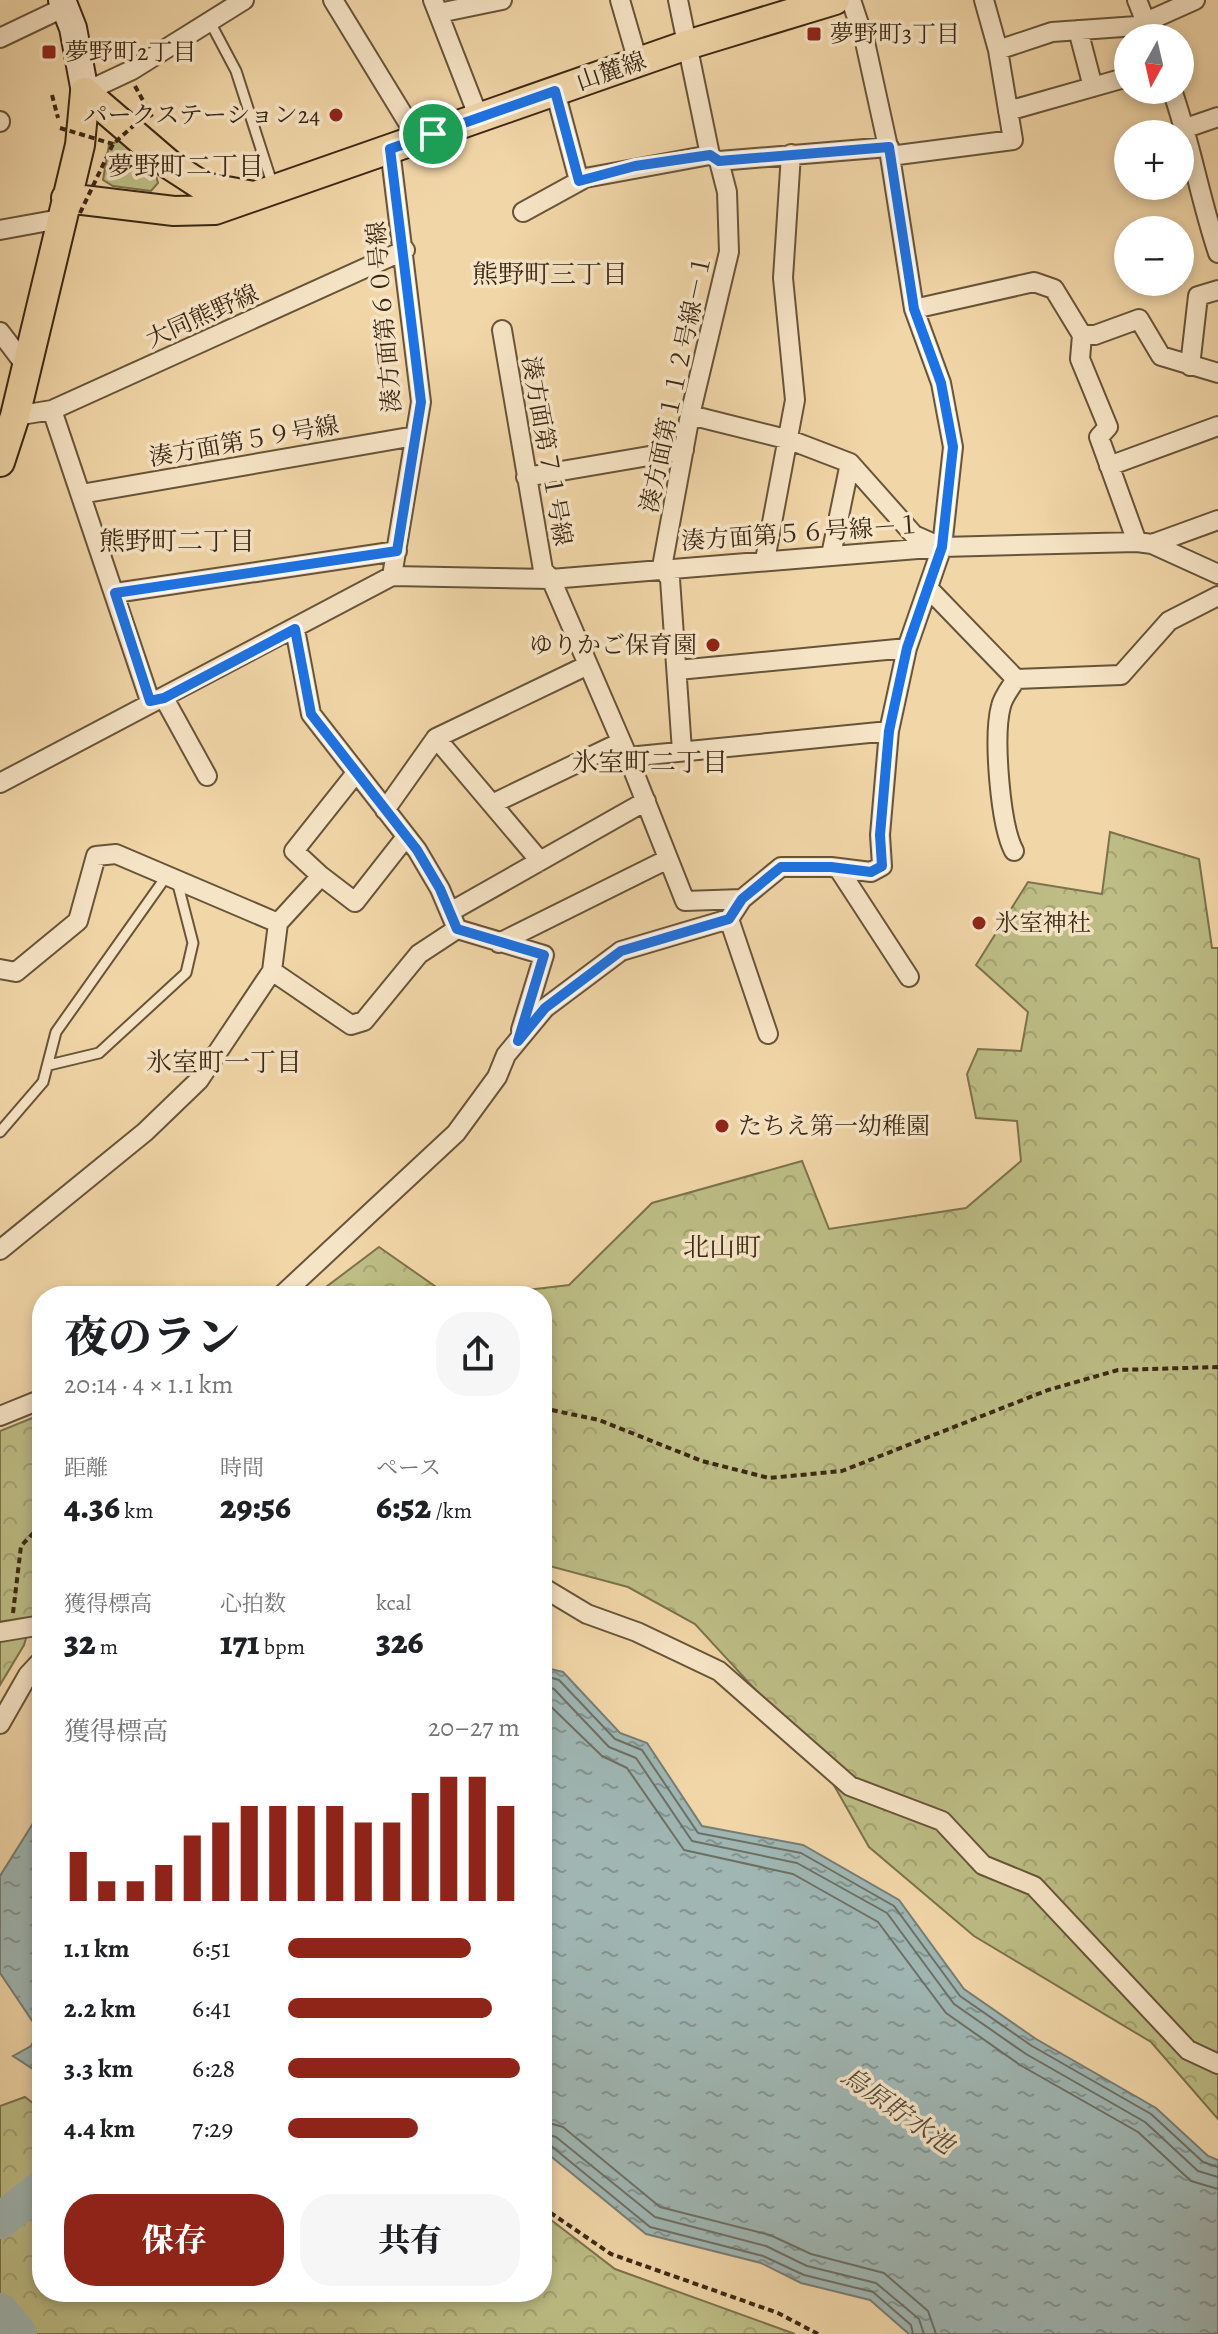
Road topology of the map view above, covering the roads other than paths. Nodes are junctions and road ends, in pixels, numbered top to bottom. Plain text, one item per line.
1 (244, 0) edge
2 (333, 0) edge
3 (620, 0) edge
4 (678, 0) edge
5 (835, 0) edge
6 (851, 0) edge
7 (984, 0) edge
8 (1137, 0) edge
9 (1195, 0) edge
10 (494, 1) edge
11 (64, 4) edge
12 (436, 7) edge
13 (1144, 20) junction
14 (210, 22) junction
15 (1146, 24) edge
16 (1078, 30) junction
17 (1, 34) edge
18 (687, 45) junction
19 (998, 50) junction
20 (638, 62) junction
21 (1114, 81) edge
22 (1093, 87) junction
23 (555, 91) junction
24 (85, 92) junction
25 (1008, 111) junction
26 (1218, 117) edge
27 (479, 118) junction
28 (1194, 125) edge
29 (418, 139) junction
30 (390, 149) junction
31 (890, 152) junction
32 (791, 154) junction
33 (714, 158) junction
34 (1194, 169) edge
35 (579, 181) junction
36 (264, 193) junction
37 (69, 210) junction
38 (523, 212) dead end
39 (0, 230) edge
40 (405, 250) junction
41 (1218, 253) edge
42 (1218, 290) edge
43 (914, 309) junction
44 (502, 330) dead end
45 (0, 332) edge
46 (1082, 335) junction
47 (26, 366) junction
48 (1190, 366) junction
49 (1218, 373) edge
50 (52, 410) junction
51 (690, 415) junction
52 (1218, 426) edge
53 (415, 436) junction
54 (6, 440) edge
55 (790, 440) junction
56 (684, 450) junction
57 (850, 463) junction
58 (1109, 466) junction
59 (526, 477) junction
60 (81, 494) junction
61 (1218, 520) edge
62 (1144, 543) junction
63 (942, 547) junction
64 (397, 551) junction
65 (831, 555) junction
66 (765, 560) junction
67 (662, 567) junction
68 (1218, 574) edge
69 (392, 576) junction
70 (551, 579) junction
71 (928, 588) junction
72 (115, 593) junction
73 (1218, 596) edge
74 (295, 629) junction
75 (907, 648) junction
76 (588, 665) junction
77 (678, 670) junction
78 (1016, 679) junction
79 (157, 700) junction
80 (889, 731) junction
81 (436, 738) junction
82 (625, 749) junction
83 (682, 751) junction
84 (356, 773) junction
85 (207, 776) dead end
86 (0, 783) edge
87 (646, 801) junction
88 (492, 804) junction
89 (385, 810) junction
90 (406, 837) junction
91 (1014, 851) dead end
92 (668, 859) junction
93 (540, 861) junction
94 (838, 868) junction
95 (172, 876) junction
96 (321, 876) junction
97 (742, 899) junction
98 (729, 919) junction
99 (454, 920) junction
100 (278, 923) junction
101 (499, 943) junction
102 (0, 969) edge
103 (272, 971) junction
104 (909, 977) dead end
105 (768, 1034) dead end
106 (518, 1041) junction
107 (49, 1065) junction
108 (0, 1132) edge
109 (0, 1250) edge
110 (292, 1286) edge
111 (32, 1403) edge
112 (0, 1416) edge
113 (552, 1593) edge
114 (32, 1626) edge
115 (6, 1630) edge
116 (32, 1671) edge
117 (0, 1724) edge
118 (1218, 2064) edge

1 - 14 street
2 - 29 street
3 - 20 street
4 - 18 street, 湊方面第１１２号線－１
5 - 18 main road, 山麓線
6 - 31 street
7 - 19 street
8 - 13 street
9 - 13 street
10 - 12 street
11 - 17 street
11 - 24 street
12 - 27 street
13 - 15 street
13 - 16 street
14 - 24 street
14 - 36 lane
16 - 19 street
16 - 22 street
18 - 20 main road, 山麓線
18 - 33 street, 湊方面第１１２号線－１
19 - 25 street
20 - 23 main road, 山麓線
21 - 22 street
22 - 25 street
23 - 27 main road, 山麓線
23 - 35 street
24 - 36 main road, 山麓線
24 - 37 main road
25 - 31 street
26 - 28 street
27 - 29 main road, 山麓線
29 - 30 main road, 山麓線
30 - 36 main road, 山麓線
30 - 40 street, 湊方面第６０号線
31 - 32 street
31 - 43 street
32 - 33 street
32 - 55 street
33 - 35 street
33 - 51 street, 湊方面第１１２号線－１
34 - 41 street
35 - 38 street
36 - 37 main road, 山麓線
37 - 39 street
37 - 47 main road
40 - 50 street, 大同熊野線
40 - 53 street, 湊方面第６０号線
42 - 48 street
43 - 46 street
43 - 63 street
44 - 59 street, 湊方面第７１号線
45 - 47 street
46 - 48 street
46 - 58 street
47 - 54 main road
48 - 49 street
50 - 54 street, 大同熊野線
50 - 60 street
51 - 55 street
51 - 56 street, 湊方面第１１２号線－１
52 - 58 street
53 - 60 street, 湊方面第５９号線
53 - 64 street, 湊方面第６０号線
55 - 57 street
55 - 66 street
56 - 59 street
56 - 67 street, 湊方面第１１２号線－１
57 - 63 street
57 - 65 street
58 - 62 street
59 - 70 street, 湊方面第７１号線
60 - 72 street
61 - 62 street
62 - 63 street, 湊方面第５６号線－１
62 - 68 street
63 - 65 street, 湊方面第５６号線－１
63 - 71 street
64 - 69 street, 湊方面第６０号線
64 - 72 street
65 - 66 street, 湊方面第５６号線－１
66 - 67 street, 湊方面第５６号線－１
67 - 70 street, 湊方面第５６号線－１
67 - 77 street
69 - 70 street, 湊方面第５６号線－１
69 - 74 street
70 - 76 street, 湊方面第７１号線
71 - 75 street
71 - 78 street
72 - 79 street
73 - 78 street
74 - 79 street
74 - 84 street
75 - 77 street
75 - 80 street
76 - 81 street
76 - 82 street, 湊方面第７１号線
77 - 83 street
78 - 91 street
79 - 85 street
79 - 86 street
80 - 83 street
80 - 94 street
81 - 88 street
81 - 89 street
82 - 83 street
82 - 87 street, 湊方面第７１号線
82 - 88 street
84 - 89 street
84 - 96 street
87 - 92 street, 湊方面第７１号線
87 - 93 street
88 - 93 street
89 - 90 street
90 - 96 street
90 - 99 street
92 - 97 street, 湊方面第７１号線
92 - 101 street
93 - 99 street
94 - 97 street
94 - 104 street
95 - 100 street
95 - 102 street
95 - 107 lane
95 - 107 lane
96 - 100 street
97 - 98 street
98 - 105 street
98 - 106 street
99 - 101 street
99 - 103 street
100 - 103 street
101 - 106 street
103 - 109 street
106 - 110 street
107 - 108 lane
111 - 112 street
113 - 118 street
114 - 115 street
116 - 117 street

